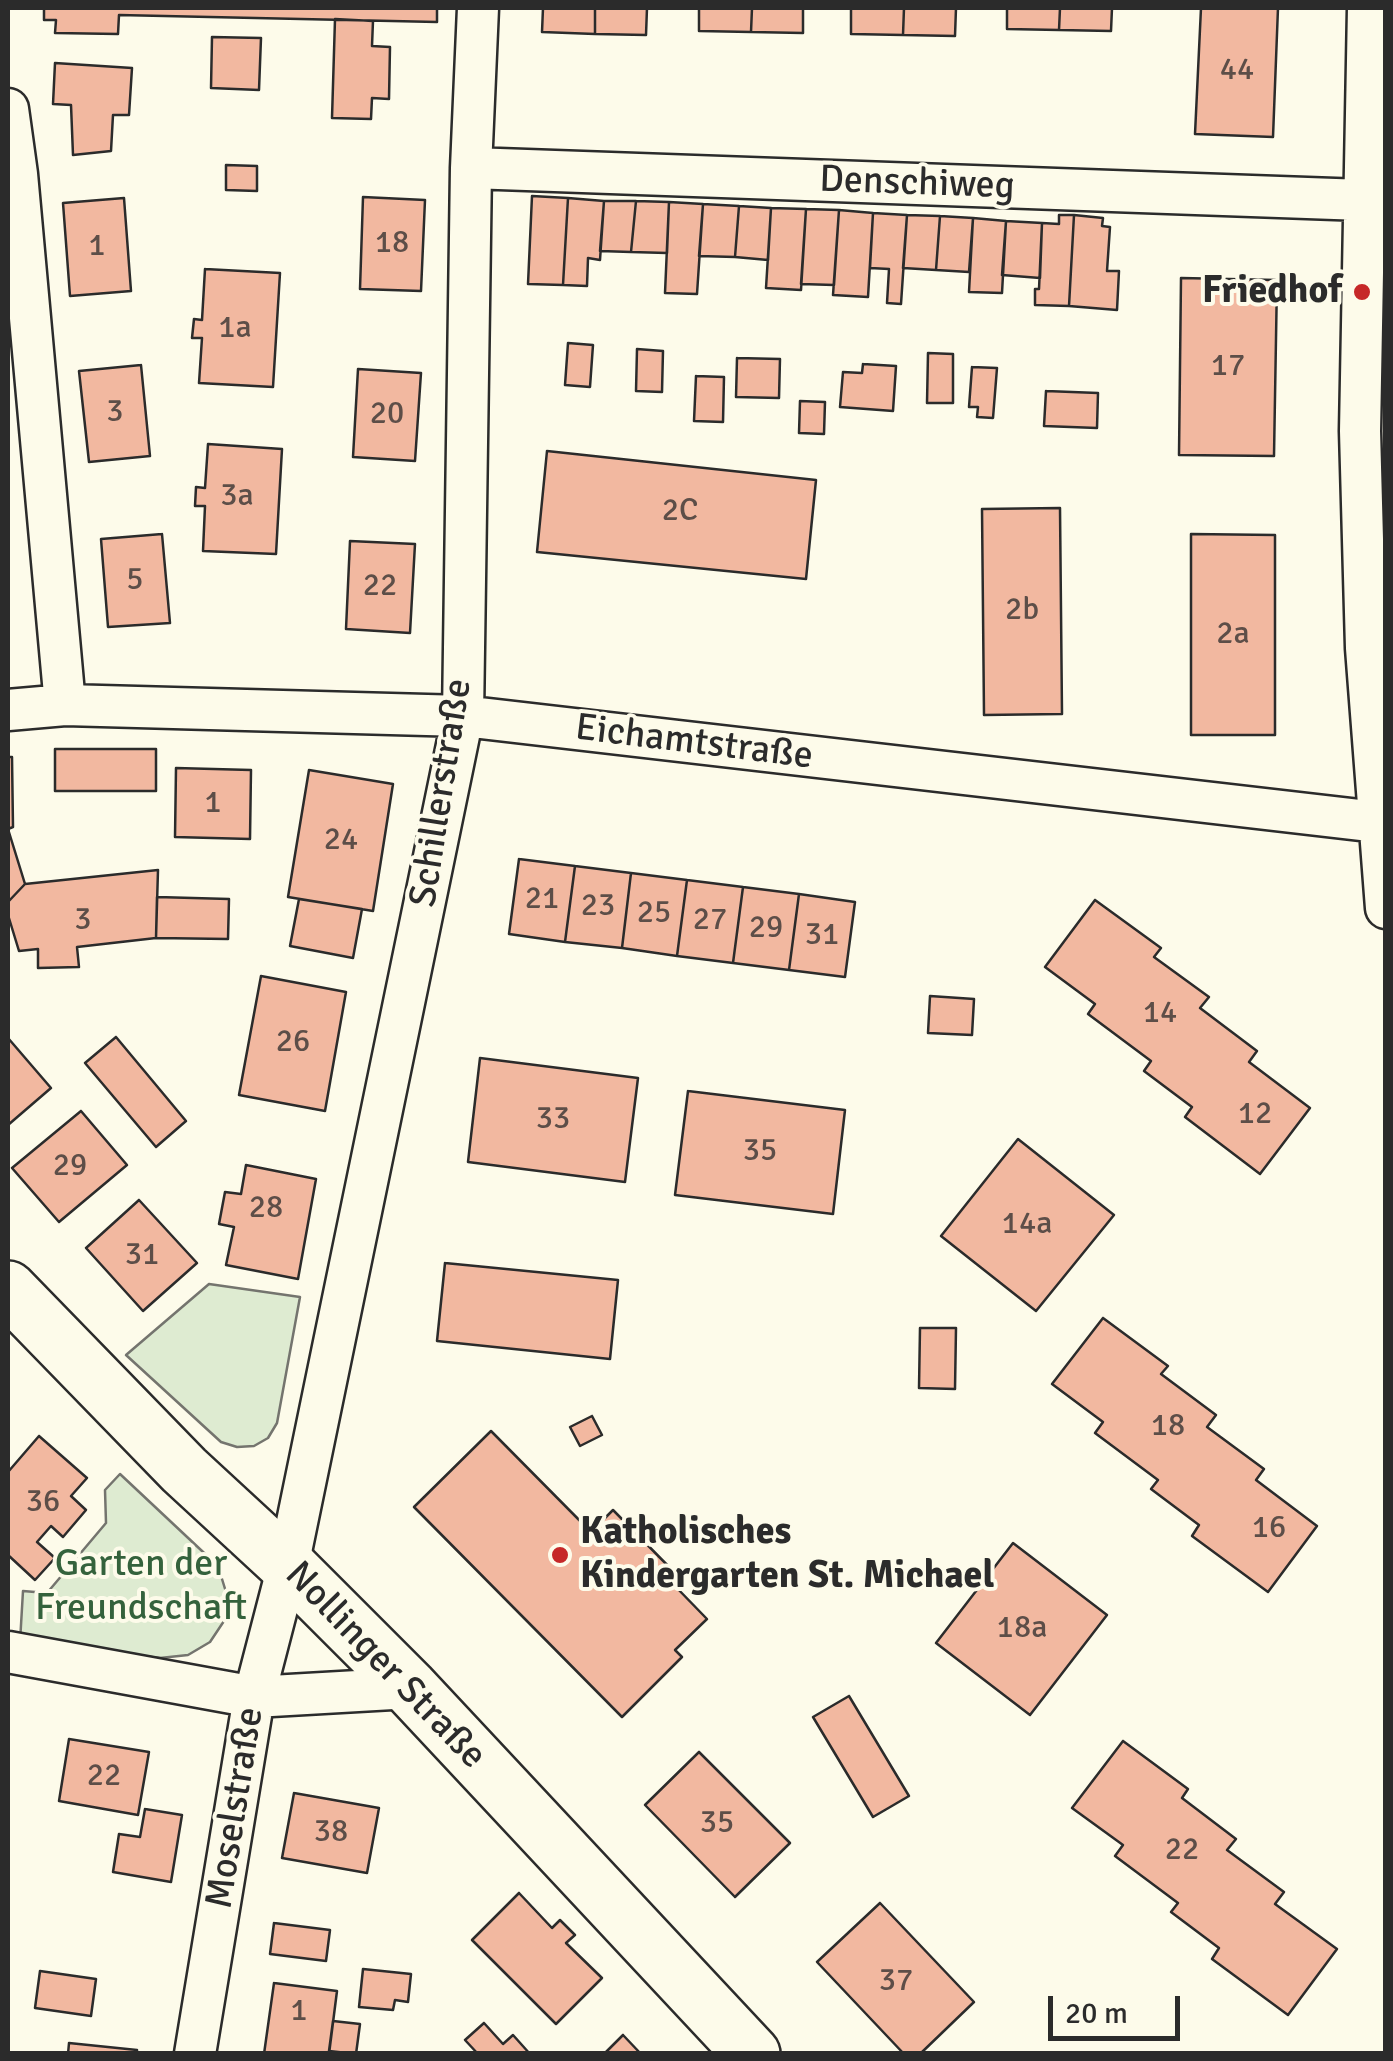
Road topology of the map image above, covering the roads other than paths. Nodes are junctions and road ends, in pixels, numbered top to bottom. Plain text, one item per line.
1 (478, 8) edge
2 (1368, 8) edge
3 (8, 110) edge
4 (472, 168) junction
5 (1363, 200) junction
6 (65, 705) junction
7 (8, 710) edge
8 (463, 716) junction
9 (1382, 822) edge
10 (1386, 908) edge
11 (8, 1288) edge
12 (288, 1566) junction
13 (8, 1652) edge
14 (410, 1688) junction
15 (254, 1697) junction
16 (195, 2054) edge
17 (752, 2054) edge

1 - 4 street, Schillerstraße
2 - 5 street
3 - 6 street
4 - 5 street, Denschiweg
4 - 8 street, Schillerstraße
5 - 9 street
6 - 7 street, Eichamtstraße
6 - 8 street, Eichamtstraße
8 - 9 street, Eichamtstraße
8 - 12 street, Schillerstraße
9 - 10 street
11 - 12 main road, Nollinger Straße
12 - 14 main road, Nollinger Straße
12 - 15 street, Moselstraße
13 - 15 street
14 - 15 street
14 - 17 main road, Nollinger Straße
15 - 16 street, Moselstraße

